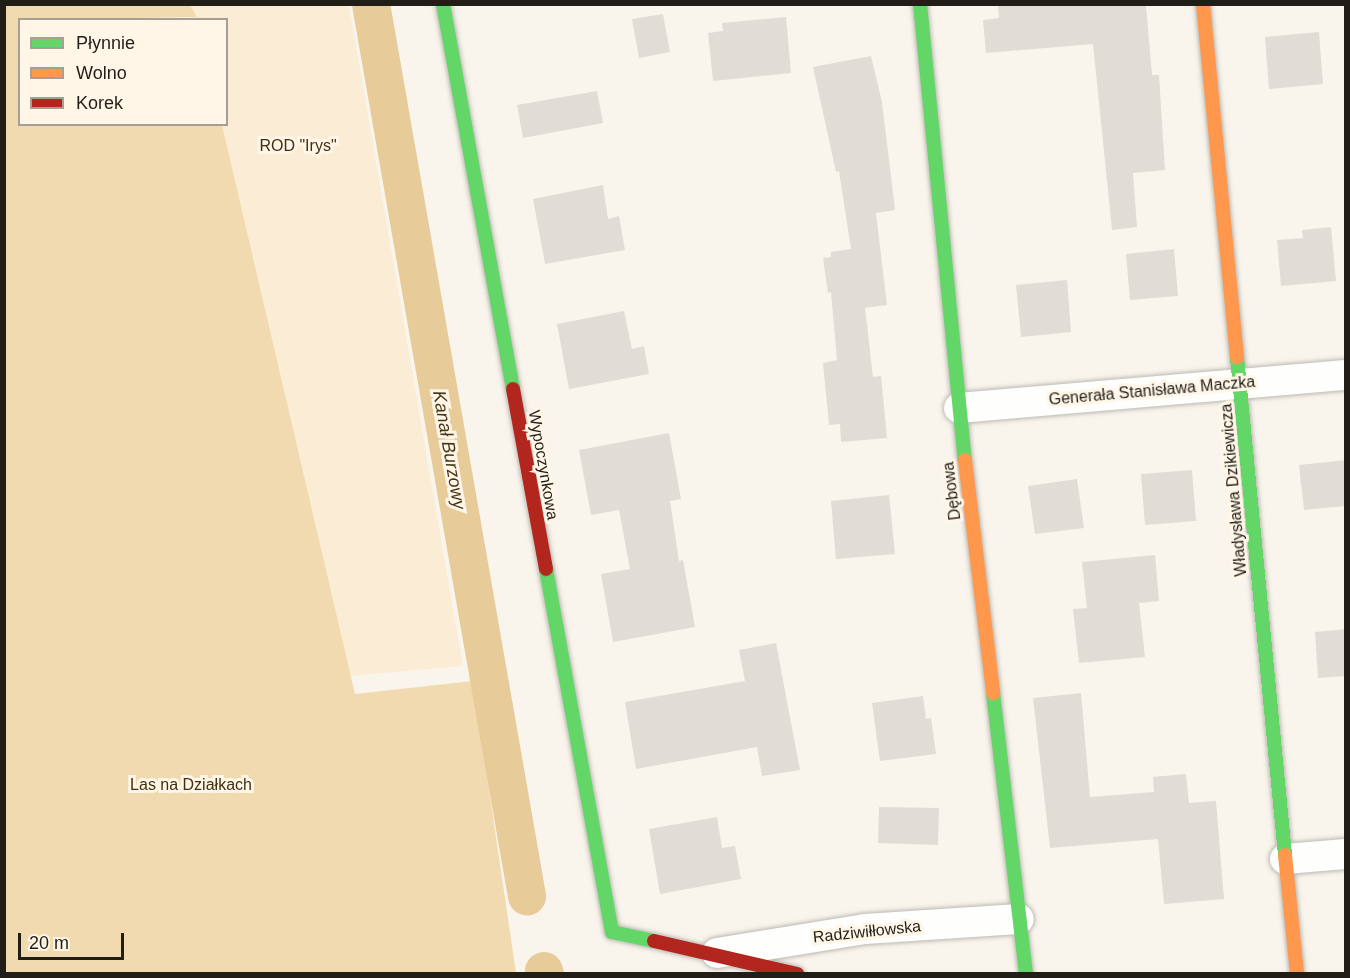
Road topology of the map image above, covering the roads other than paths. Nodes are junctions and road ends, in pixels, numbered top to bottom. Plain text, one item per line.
1 (443, 4) edge
2 (920, 4) edge
3 (1203, 4) edge
4 (1346, 375) edge
5 (1240, 384) junction
6 (958, 408) junction
7 (1346, 854) edge
8 (1285, 859) junction
9 (1019, 919) junction
10 (612, 932) joint
11 (717, 953) junction
12 (797, 974) edge
13 (1026, 974) edge
14 (1297, 974) edge

1 - 10 street, Wypoczynkowa
2 - 6 street, Dębowa
3 - 5 street, Władysława Dzikiewicza
4 - 5 street, Generała Stanisława Maczka
5 - 6 street, Generała Stanisława Maczka
5 - 8 street, Władysława Dzikiewicza
6 - 9 street, Dębowa
7 - 8 street
8 - 14 street, Władysława Dzikiewicza
9 - 11 street, Radziwiłłowska
9 - 13 street, Dębowa
10 - 11 street, Radziwiłłowska
11 - 12 street, Radziwiłłowska

